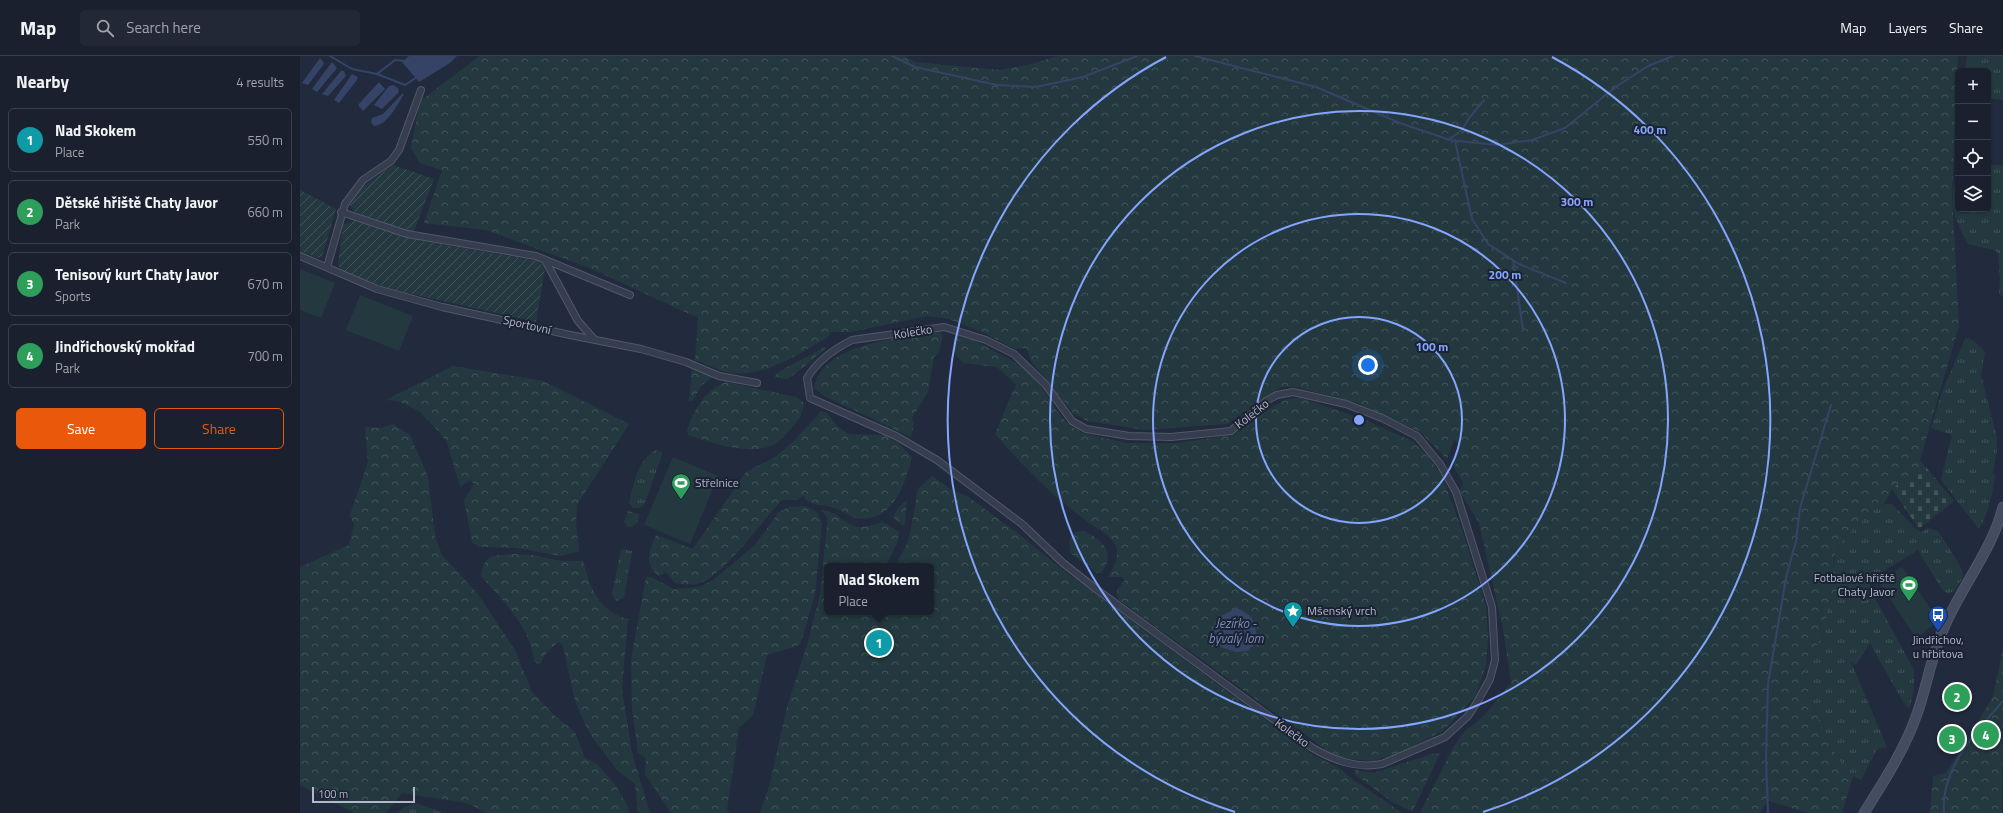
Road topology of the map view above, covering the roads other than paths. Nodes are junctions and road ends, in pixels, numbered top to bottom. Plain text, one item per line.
1 (421, 90) dead end
2 (341, 212) junction
3 (300, 256) edge
4 (545, 260) junction
5 (327, 267) junction
6 (630, 294) dead end
7 (594, 339) junction
8 (757, 384) dead end
9 (2003, 507) edge
10 (1495, 660) joint
11 (1864, 813) edge

1 - 2 street
2 - 4 street
2 - 5 street
3 - 5 street, Sportovní
4 - 6 street
4 - 7 street
5 - 7 street, Sportovní
7 - 8 street, Sportovní
9 - 11 street
10 - 10 street, Kolečko

